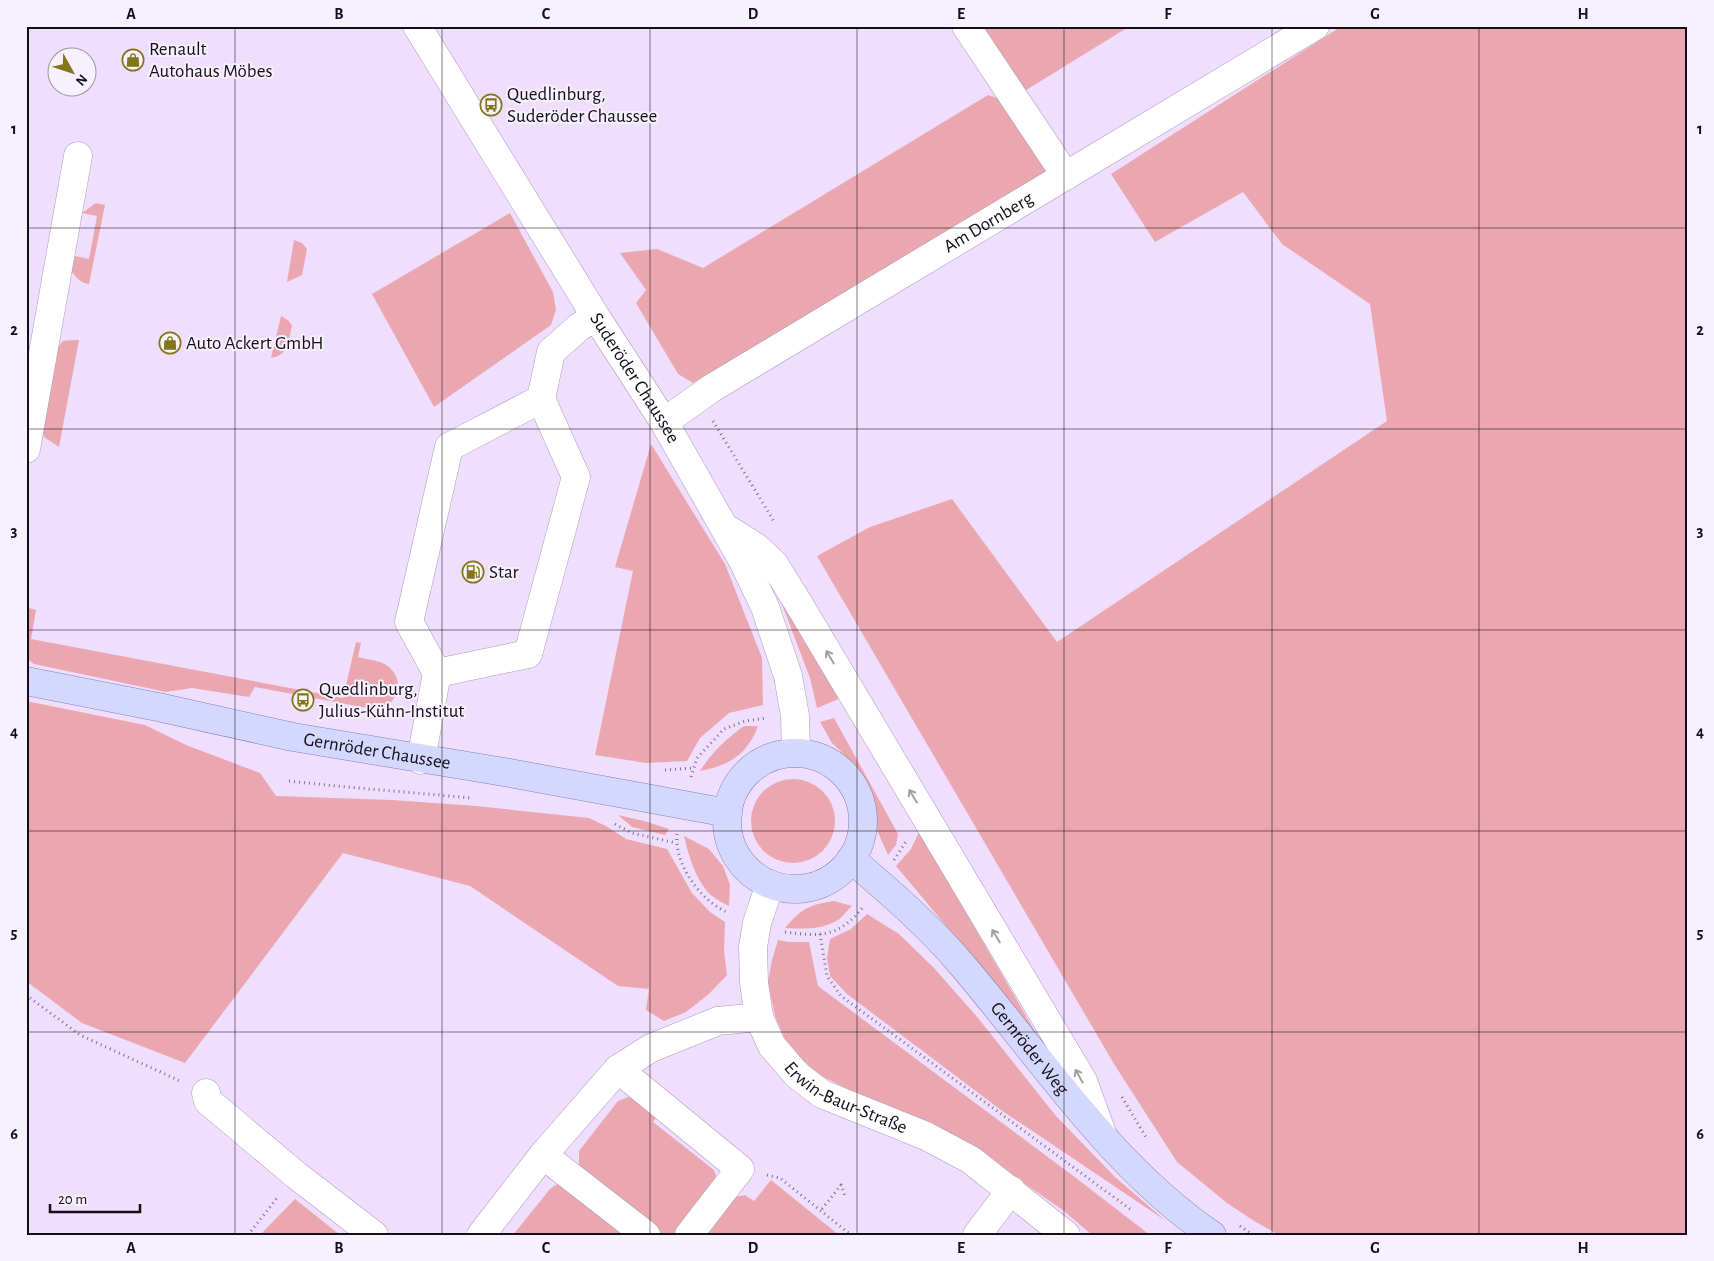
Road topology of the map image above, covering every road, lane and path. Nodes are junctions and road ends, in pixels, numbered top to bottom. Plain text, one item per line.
1 (417, 26) edge
2 (966, 26) edge
3 (1315, 26) edge
4 (78, 156) dead end
5 (1066, 176) junction
6 (596, 317) junction
7 (541, 399) junction
8 (664, 422) junction
9 (26, 449) edge
10 (724, 528) junction
11 (437, 673) junction
12 (26, 681) edge
13 (772, 718) dead end
14 (796, 753) junction
15 (421, 760) junction
16 (692, 773) dead end
17 (289, 781) dead end
18 (470, 798) dead end
19 (728, 813) junction
20 (610, 821) dead end
21 (677, 832) dead end
22 (906, 833) dead end
23 (676, 843) junction
24 (851, 859) junction
25 (877, 880) junction
26 (770, 884) junction
27 (733, 914) dead end
28 (780, 931) dead end
29 (820, 934) junction
30 (26, 996) edge
31 (759, 1017) junction
32 (618, 1069) junction
33 (206, 1093) joint
34 (1103, 1137) junction
35 (543, 1155) junction
36 (740, 1169) junction
37 (296, 1175) junction
38 (1011, 1190) junction
39 (845, 1196) dead end
40 (822, 1209) junction
41 (1134, 1212) dead end
42 (248, 1235) edge
43 (374, 1235) edge
44 (481, 1235) edge
45 (646, 1235) edge
46 (689, 1235) edge
47 (851, 1235) edge
48 (977, 1235) edge
49 (1066, 1235) edge
50 (1212, 1235) edge

1 - 6 street, Suderöder Chaussee
2 - 5 street
3 - 5 street, Am Dornberg
4 - 9 street
5 - 8 street, Am Dornberg
6 - 7 street
6 - 8 street, Suderöder Chaussee
7 - 11 street
7 - 11 street
8 - 10 street, Suderöder Chaussee
10 - 14 street, Suderöder Chaussee
34 -> 10 street
11 - 15 street
12 - 15 main road, Gernröder Chaussee
13 - 16 path
14 - 19 main road
14 - 24 main road
15 - 19 main road, Gernröder Chaussee
17 - 18 path
19 - 26 main road
20 - 23 path
21 - 23 path
22 - 25 path
23 - 27 path
24 - 25 main road, Gernröder Weg
24 - 26 main road
25 - 29 path
25 - 34 main road, Gernröder Weg
26 - 31 street, Erwin-Baur-Straße
28 - 29 path
29 - 41 path
30 - 33 path
31 - 32 street
31 - 38 street, Erwin-Baur-Straße
32 - 35 street
32 - 36 street
33 - 37 street
34 - 50 main road, Gernröder Weg
35 - 44 street
35 - 45 street
36 - 40 path
36 - 46 street
37 - 42 path
37 - 43 street
38 - 48 street
38 - 49 street, Erwin-Baur-Straße
39 - 40 path
40 - 47 path

